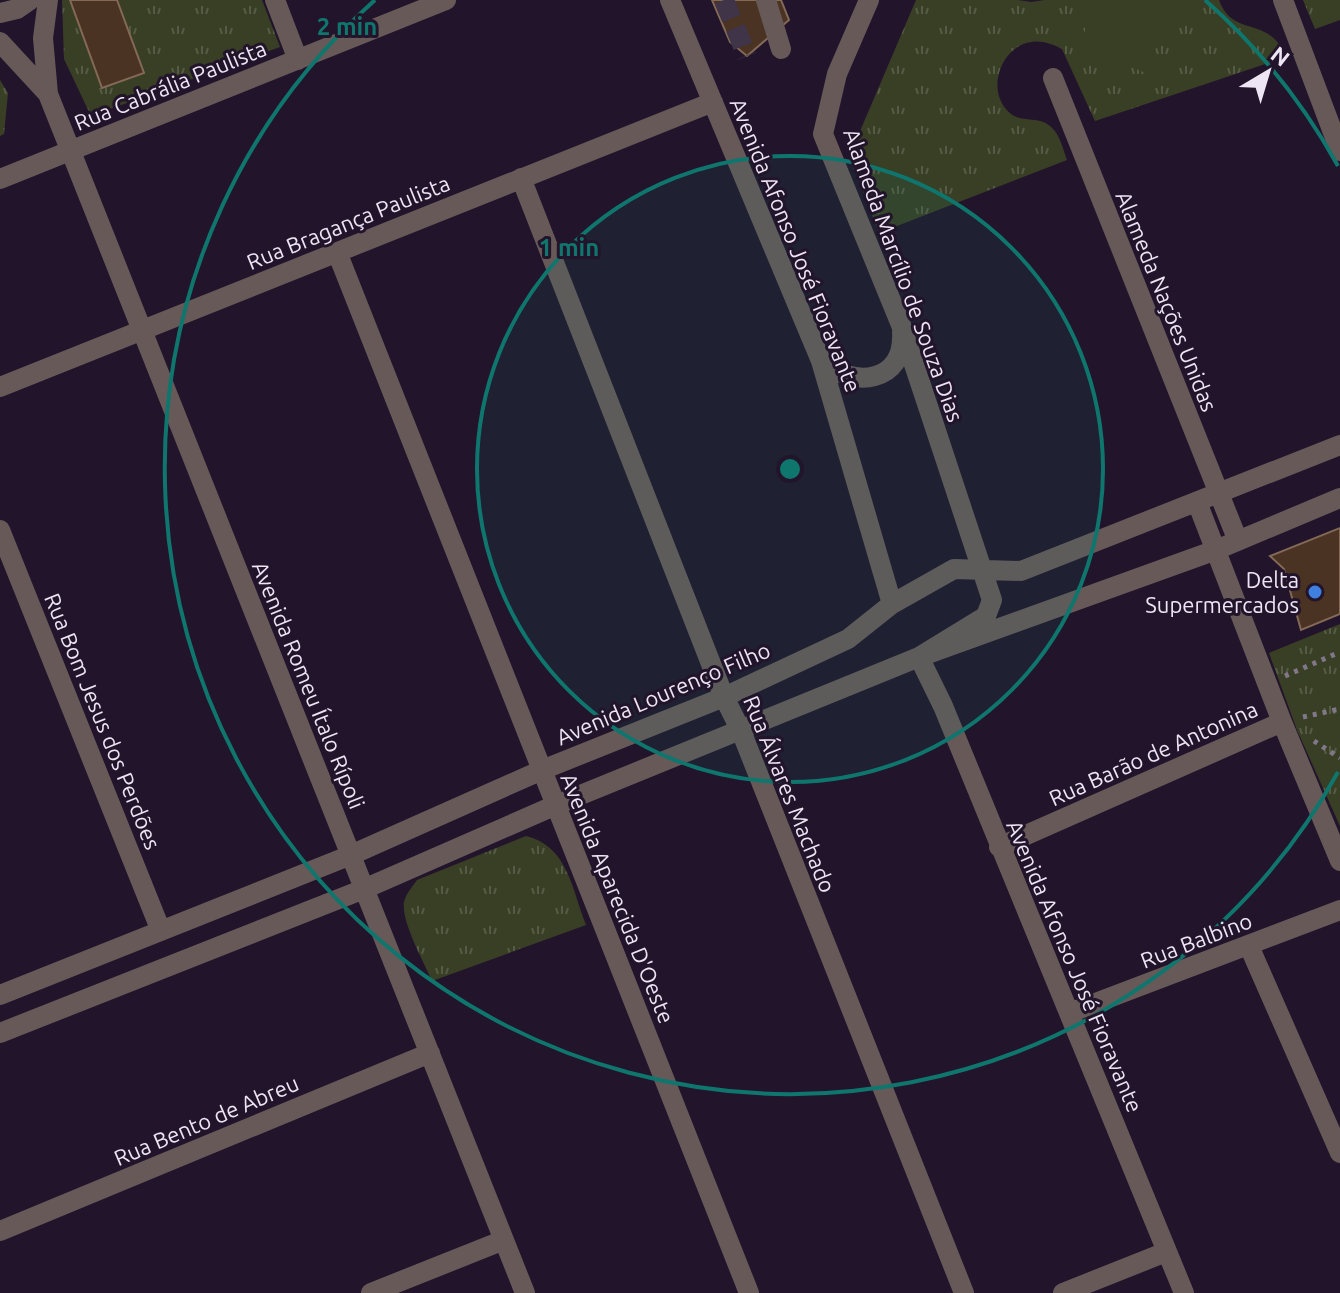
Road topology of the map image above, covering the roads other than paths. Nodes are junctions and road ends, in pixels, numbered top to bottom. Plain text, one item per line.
1 (30, 0) edge
2 (48, 0) edge
3 (275, 0) edge
4 (446, 0) edge
5 (670, 0) edge
6 (766, 0) edge
7 (869, 0) edge
8 (1283, 0) edge
9 (0, 13) edge
10 (0, 42) edge
11 (781, 49) dead end
12 (298, 60) junction
13 (1053, 78) dead end
14 (48, 94) junction
15 (713, 102) junction
16 (71, 151) junction
17 (1340, 151) edge
18 (521, 178) junction
19 (0, 179) edge
20 (337, 252) junction
21 (901, 325) junction
22 (142, 331) junction
23 (821, 361) junction
24 (0, 387) edge
25 (1340, 445) edge
26 (1218, 493) junction
27 (1340, 498) edge
28 (1197, 502) junction
29 (0, 530) edge
30 (1238, 541) junction
31 (1216, 550) junction
32 (981, 569) junction
33 (892, 604) junction
34 (919, 657) junction
35 (724, 697) junction
36 (1282, 722) junction
37 (741, 731) junction
38 (542, 770) junction
39 (556, 805) junction
40 (999, 847) junction
41 (351, 855) junction
42 (1340, 861) edge
43 (364, 889) junction
44 (1340, 910) edge
45 (161, 931) junction
46 (1249, 946) junction
47 (0, 995) edge
48 (1069, 1013) junction
49 (0, 1033) edge
50 (430, 1053) junction
51 (1340, 1153) edge
52 (0, 1231) edge
53 (504, 1240) junction
54 (1166, 1252) junction
55 (371, 1293) edge
56 (525, 1293) edge
57 (749, 1293) edge
58 (964, 1293) edge
59 (1063, 1293) edge
60 (1184, 1293) edge

1 - 9 street
2 - 14 street, Avenida Romeu Ítalo Rípoli
3 - 12 street
4 - 12 street, Rua Cabrália Paulista
5 - 15 street, Avenida Afonso José Fioravante
6 - 11 street
7 - 21 street, Alameda Marcílio de Souza Dias
8 - 17 street
10 - 14 street, Avenida Romeu Ítalo Rípoli
12 - 16 street, Rua Cabrália Paulista
13 - 26 street, Alameda Nações Unidas
14 - 16 street, Avenida Romeu Ítalo Rípoli
15 - 18 street, Rua Bragança Paulista
15 - 23 street, Avenida Afonso José Fioravante
16 - 19 street, Rua Cabrália Paulista
16 - 22 street, Avenida Romeu Ítalo Rípoli
18 - 20 street, Rua Bragança Paulista
18 - 35 street, Rua Álvares Machado
20 - 22 street, Rua Bragança Paulista
20 - 38 street, Avenida Aparecida D'Oeste
21 - 23 street
21 - 32 street, Alameda Marcílio de Souza Dias
22 - 24 street, Rua Bragança Paulista
22 - 41 street, Avenida Romeu Ítalo Rípoli
23 - 33 street, Avenida Afonso José Fioravante
25 - 26 street, Avenida Lourenço Filho
26 - 28 street, Avenida Lourenço Filho
26 - 30 street, Alameda Nações Unidas
27 - 30 street
28 - 31 street
28 - 32 street, Avenida Lourenço Filho
29 - 45 street, Rua Bom Jesus dos Perdões
30 - 31 street
31 - 34 street
31 - 36 street
32 - 33 street, Avenida Lourenço Filho
32 - 34 street, Alameda Marcílio de Souza Dias
33 - 35 street, Avenida Lourenço Filho
34 - 37 street
34 - 40 street, Avenida Afonso José Fioravante
35 - 37 street, Rua Álvares Machado
35 - 38 street, Avenida Lourenço Filho
36 - 40 street, Rua Barão de Antonina
36 - 42 street
37 - 39 street
37 - 58 street, Rua Álvares Machado
38 - 39 street, Avenida Aparecida D'Oeste
38 - 41 street, Avenida Lourenço Filho
39 - 43 street
39 - 57 street, Avenida Aparecida D'Oeste
40 - 48 street, Avenida Afonso José Fioravante
41 - 43 street, Avenida Romeu Ítalo Rípoli
41 - 45 street, Avenida Lourenço Filho
43 - 49 street
43 - 50 street, Avenida Romeu Ítalo Rípoli
44 - 46 street, Rua Balbino
45 - 47 street, Avenida Lourenço Filho
46 - 48 street, Rua Balbino
46 - 51 street
48 - 54 street, Avenida Afonso José Fioravante
50 - 52 street, Rua Bento de Abreu
50 - 53 street, Avenida Romeu Ítalo Rípoli
53 - 55 street
53 - 56 street, Avenida Romeu Ítalo Rípoli
54 - 59 street
54 - 60 street, Avenida Afonso José Fioravante

